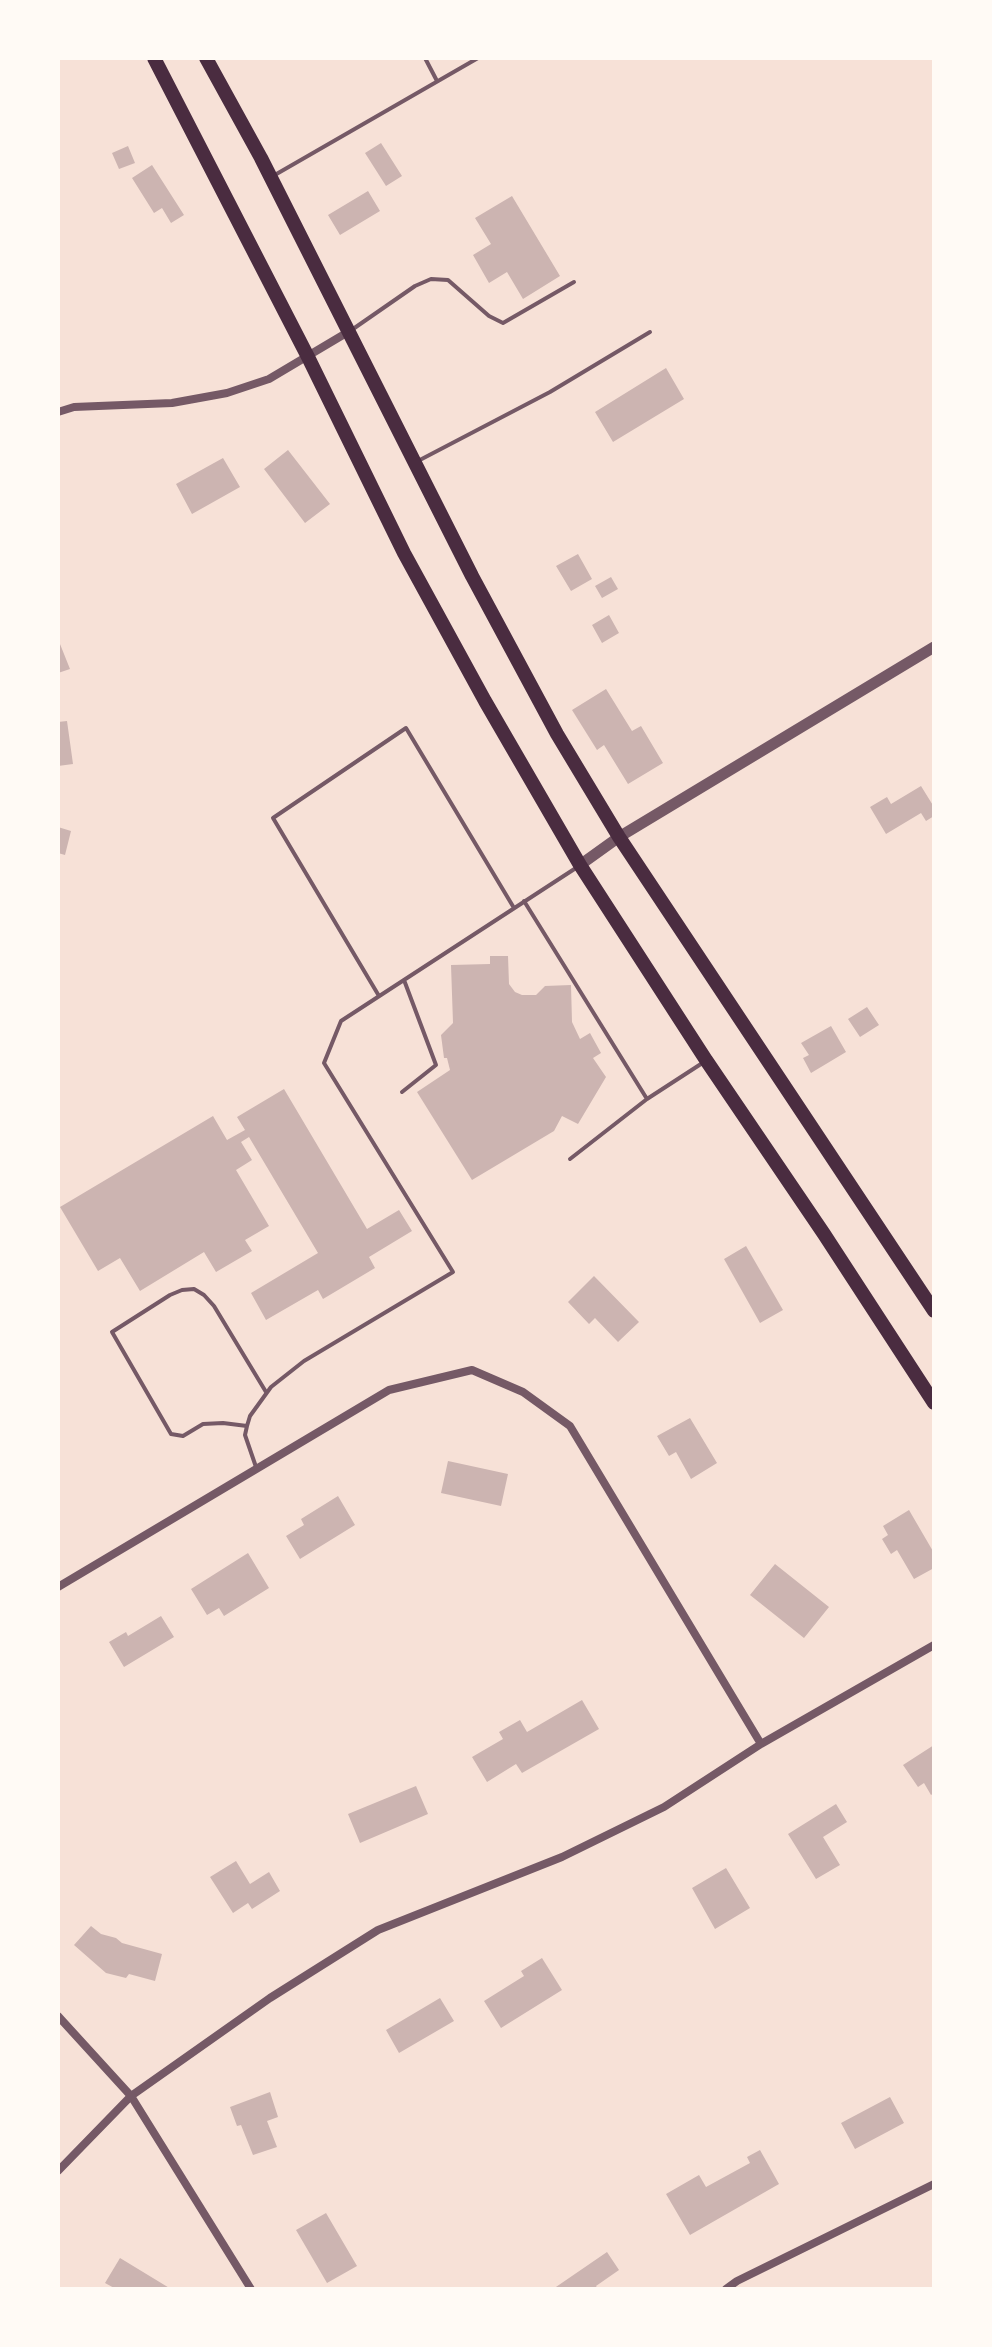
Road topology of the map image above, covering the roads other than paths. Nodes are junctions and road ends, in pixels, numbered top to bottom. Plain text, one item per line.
1 (154, 58) edge
2 (206, 58) edge
3 (425, 58) edge
4 (478, 58) edge
5 (437, 81) junction
6 (271, 177) junction
7 (574, 282) dead end
8 (348, 332) junction
9 (650, 332) dead end
10 (308, 357) junction
11 (58, 412) edge
12 (414, 463) junction
13 (934, 647) edge
14 (619, 837) junction
15 (580, 865) junction
16 (524, 901) junction
17 (514, 908) junction
18 (404, 980) junction
19 (379, 996) junction
20 (706, 1060) junction
21 (402, 1092) dead end
22 (647, 1099) junction
23 (570, 1159) dead end
24 (934, 1311) edge
25 (266, 1392) junction
26 (934, 1403) edge
27 (247, 1426) junction
28 (257, 1469) junction
29 (58, 1587) edge
30 (934, 1645) edge
31 (761, 1744) junction
32 (58, 2016) edge
33 (131, 2096) junction
34 (58, 2171) edge
35 (934, 2184) edge
36 (251, 2289) edge
37 (726, 2289) edge

1 - 10 main road
2 - 6 main road
3 - 5 lane
4 - 5 lane
5 - 6 lane
6 - 8 main road
7 - 8 lane
8 - 10 street
8 - 12 main road
9 - 12 lane
10 - 11 street
10 - 15 main road
12 - 14 main road
13 - 14 street
14 - 15 street
14 - 24 main road
15 - 16 lane
15 - 20 main road
16 - 17 lane
16 - 22 lane
17 - 18 lane
17 - 19 lane
18 - 19 lane
18 - 21 lane
19 - 25 lane
20 - 22 lane
20 - 26 main road
22 - 23 lane
25 - 27 lane
25 - 27 lane
27 - 28 lane
28 - 29 street
28 - 31 street
30 - 31 street
31 - 33 street
32 - 33 street
33 - 34 street
33 - 36 street
35 - 37 street

